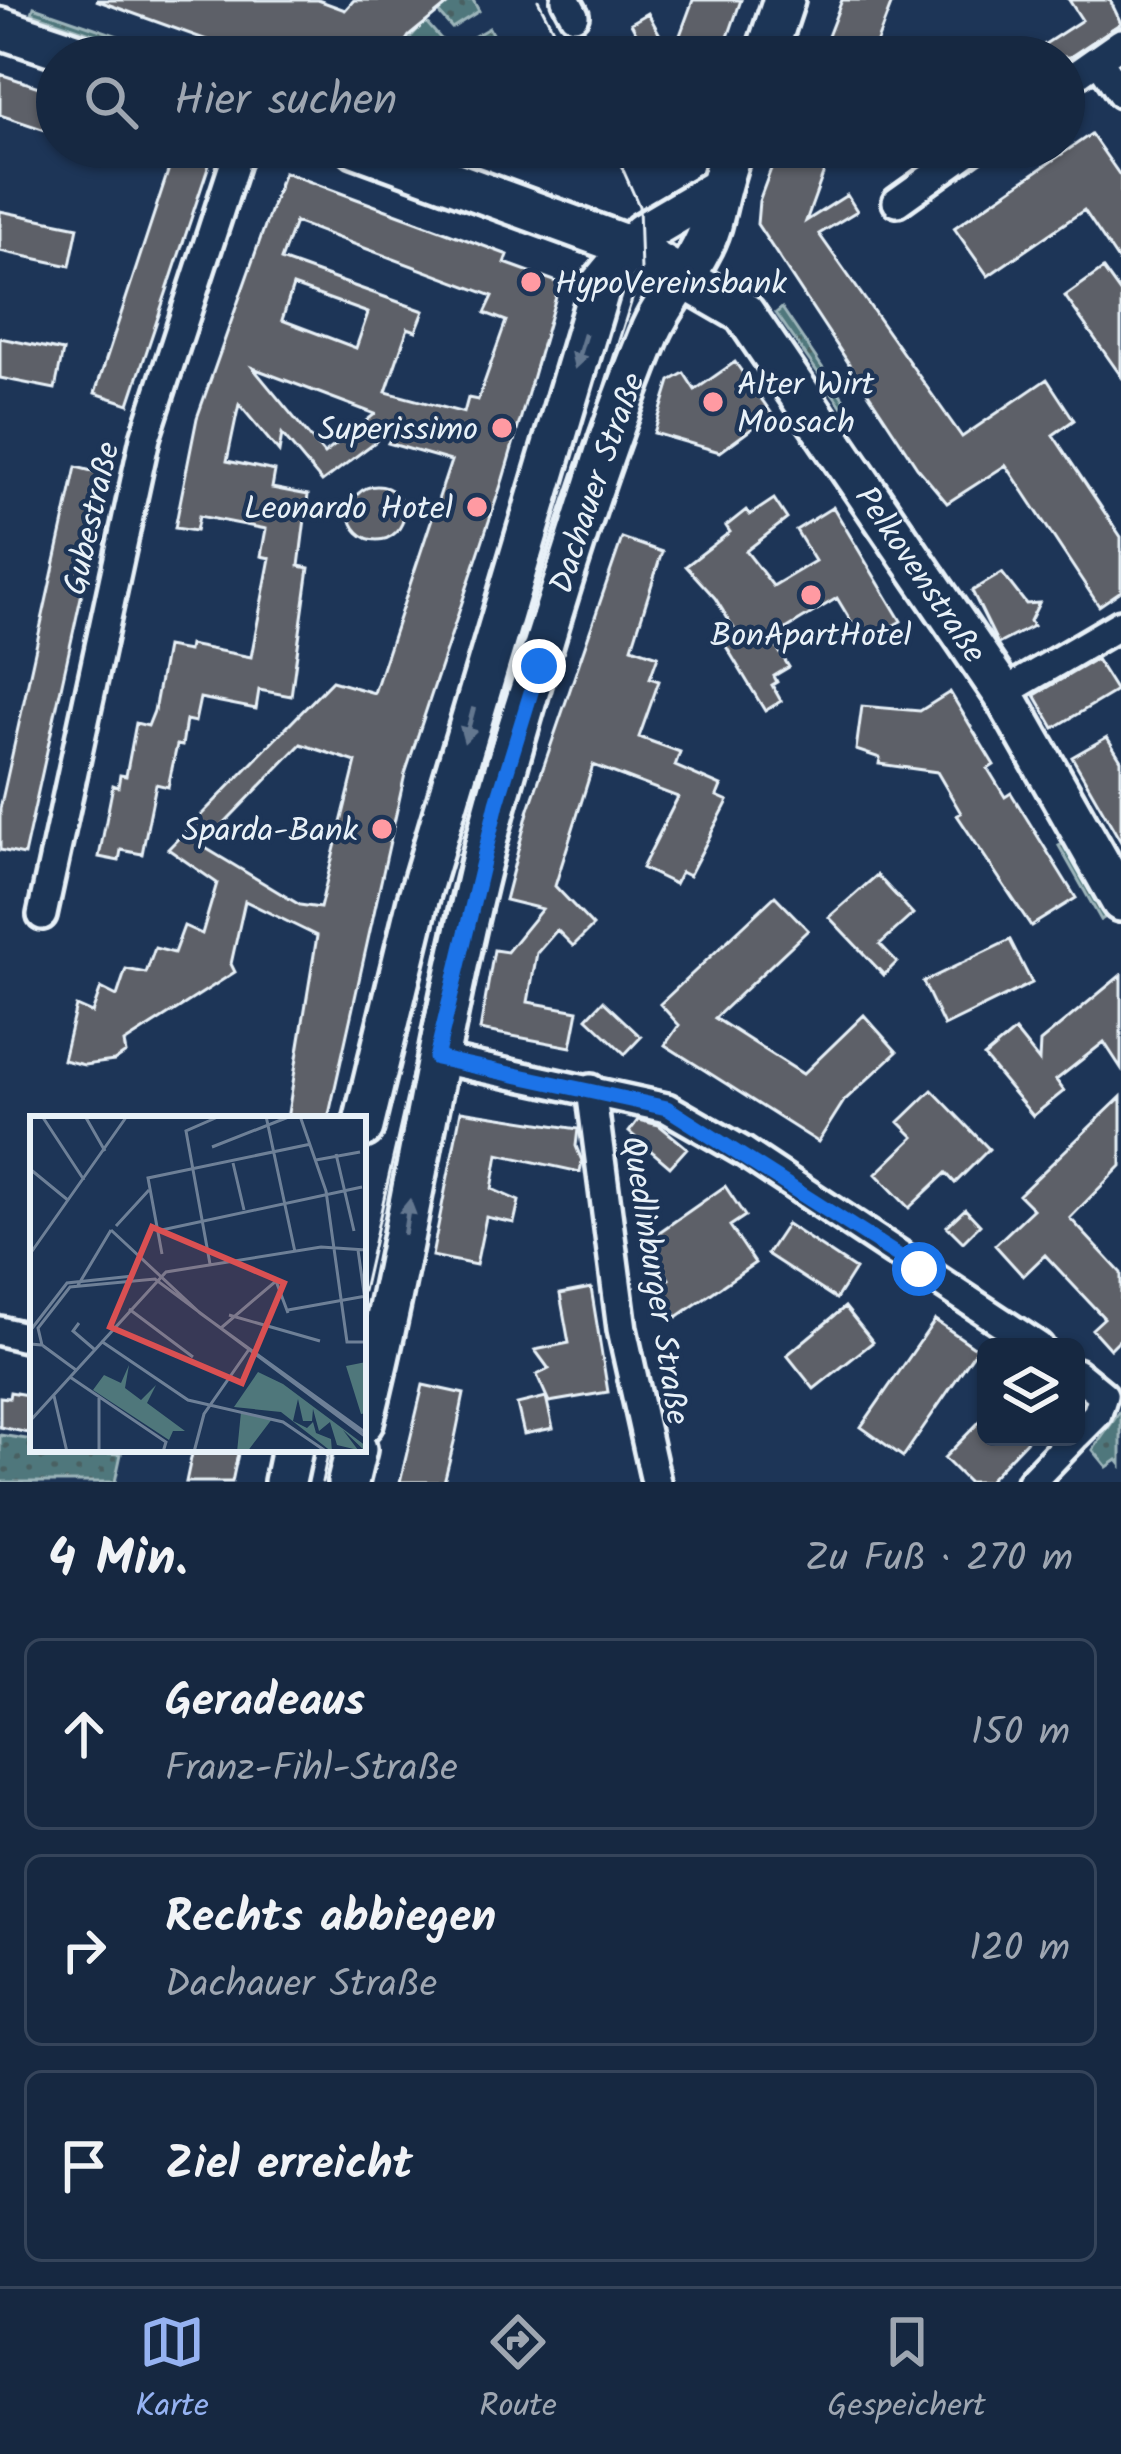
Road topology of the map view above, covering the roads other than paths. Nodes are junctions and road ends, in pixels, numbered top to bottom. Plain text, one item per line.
1 (784, 0) edge
2 (0, 28) edge
3 (771, 36) edge
4 (36, 40) edge
5 (1109, 51) edge
6 (1121, 93) edge
7 (233, 168) edge
8 (414, 168) edge
9 (725, 168) edge
10 (945, 168) edge
11 (716, 190) junction
12 (897, 202) dead end
13 (628, 246) junction
14 (685, 277) junction
15 (1121, 624) edge
16 (1003, 692) junction
17 (1121, 901) edge
18 (42, 915) dead end
19 (436, 1058) junction
20 (592, 1090) junction
21 (366, 1116) edge
22 (0, 1331) edge
23 (30, 1338) edge
24 (1025, 1338) edge
25 (1085, 1380) edge
26 (366, 1404) edge
27 (1085, 1426) edge
28 (1065, 1446) edge
29 (291, 1452) edge
30 (355, 1452) edge
31 (285, 1482) edge
32 (348, 1482) edge
33 (656, 1482) edge
34 (1030, 1482) edge

1 - 3 main road
2 - 4 main road
5 - 6 street
7 - 18 street, Gubestraße
8 - 13 main road, Pelkovenstraße
9 - 11 main road, Dachauer Straße
10 - 12 street
11 - 13 main road, Dachauer Straße
11 - 14 main road, Dachauer Straße
13 - 14 main road, Pelkovenstraße
13 -> 21 main road, Dachauer Straße
14 - 16 main road, Pelkovenstraße
14 - 19 main road, Dachauer Straße
15 - 16 street
16 - 17 main road, Pelkovenstraße
19 - 20 street
26 -> 19 main road, Dachauer Straße
20 - 24 street
20 - 33 street, Quedlinburger Straße
22 - 23 street
25 - 27 street
28 - 34 street
29 - 31 main road
30 - 32 main road, Dachauer Straße

